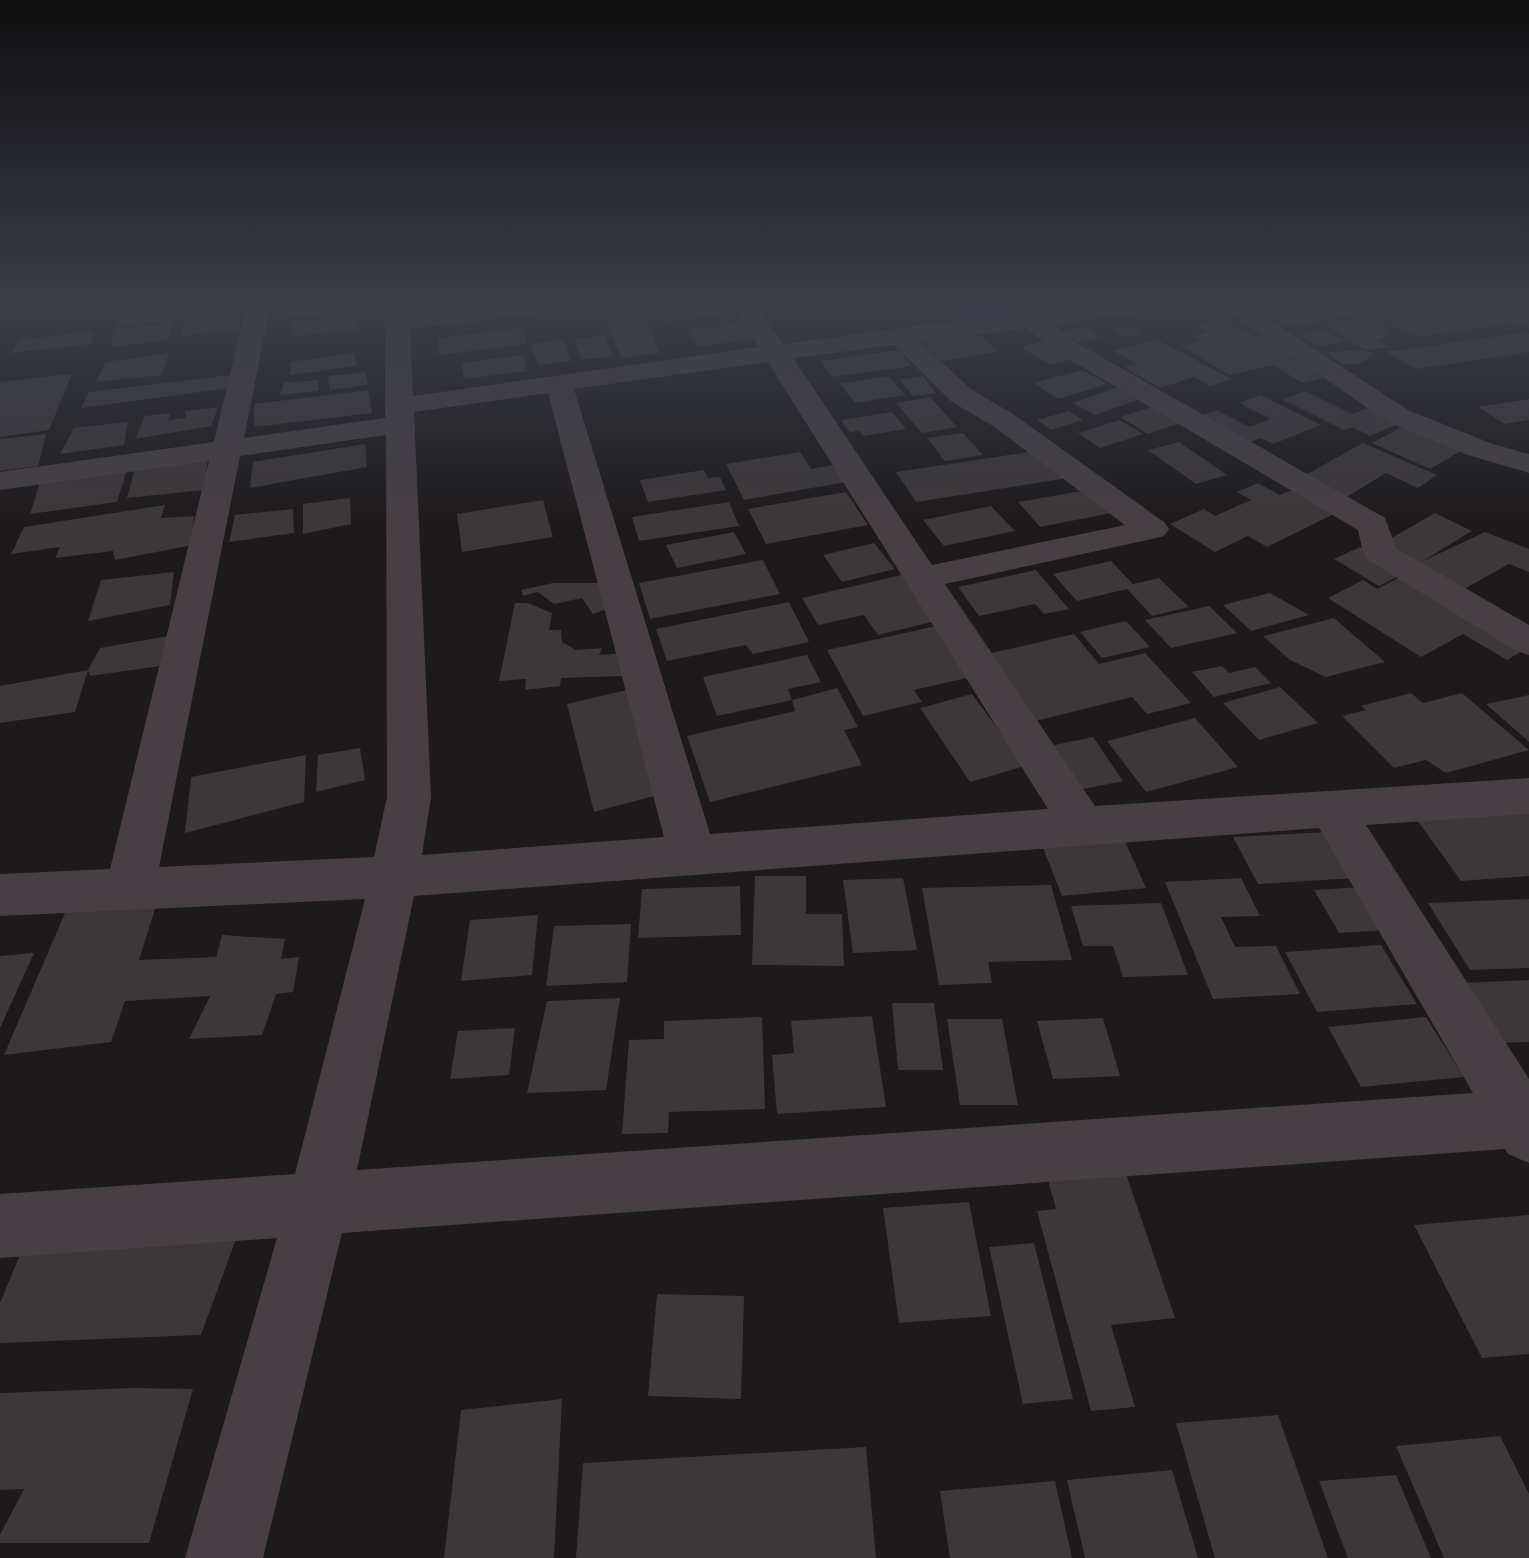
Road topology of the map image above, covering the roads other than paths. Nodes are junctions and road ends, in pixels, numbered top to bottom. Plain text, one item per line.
1 (241, 380) edge
2 (398, 380) edge
3 (589, 380) edge
4 (793, 380) edge
5 (945, 380) edge
6 (1122, 380) edge
7 (1343, 380) edge
8 (559, 384) junction
9 (398, 416) junction
10 (225, 449) junction
11 (1529, 464) edge
12 (0, 481) edge
13 (924, 578) junction
14 (1529, 642) edge
15 (1529, 796) edge
16 (1332, 809) junction
17 (1083, 825) junction
18 (693, 856) junction
19 (395, 877) junction
20 (130, 889) junction
21 (0, 895) edge
22 (1526, 1123) edge
23 (318, 1203) junction
24 (0, 1226) edge
25 (224, 1558) edge

1 - 10 street
2 - 9 street
3 - 8 street
4 - 13 street
5 - 13 street
6 - 14 street
7 - 11 street
8 - 9 street
8 - 18 street
9 - 10 street
9 - 19 street
10 - 12 street
10 - 20 street
13 - 17 street
15 - 16 street
16 - 17 street
16 - 22 street
17 - 18 street
18 - 19 street
19 - 20 street
19 - 23 street
20 - 21 street
22 - 23 street
23 - 24 street
23 - 25 street

